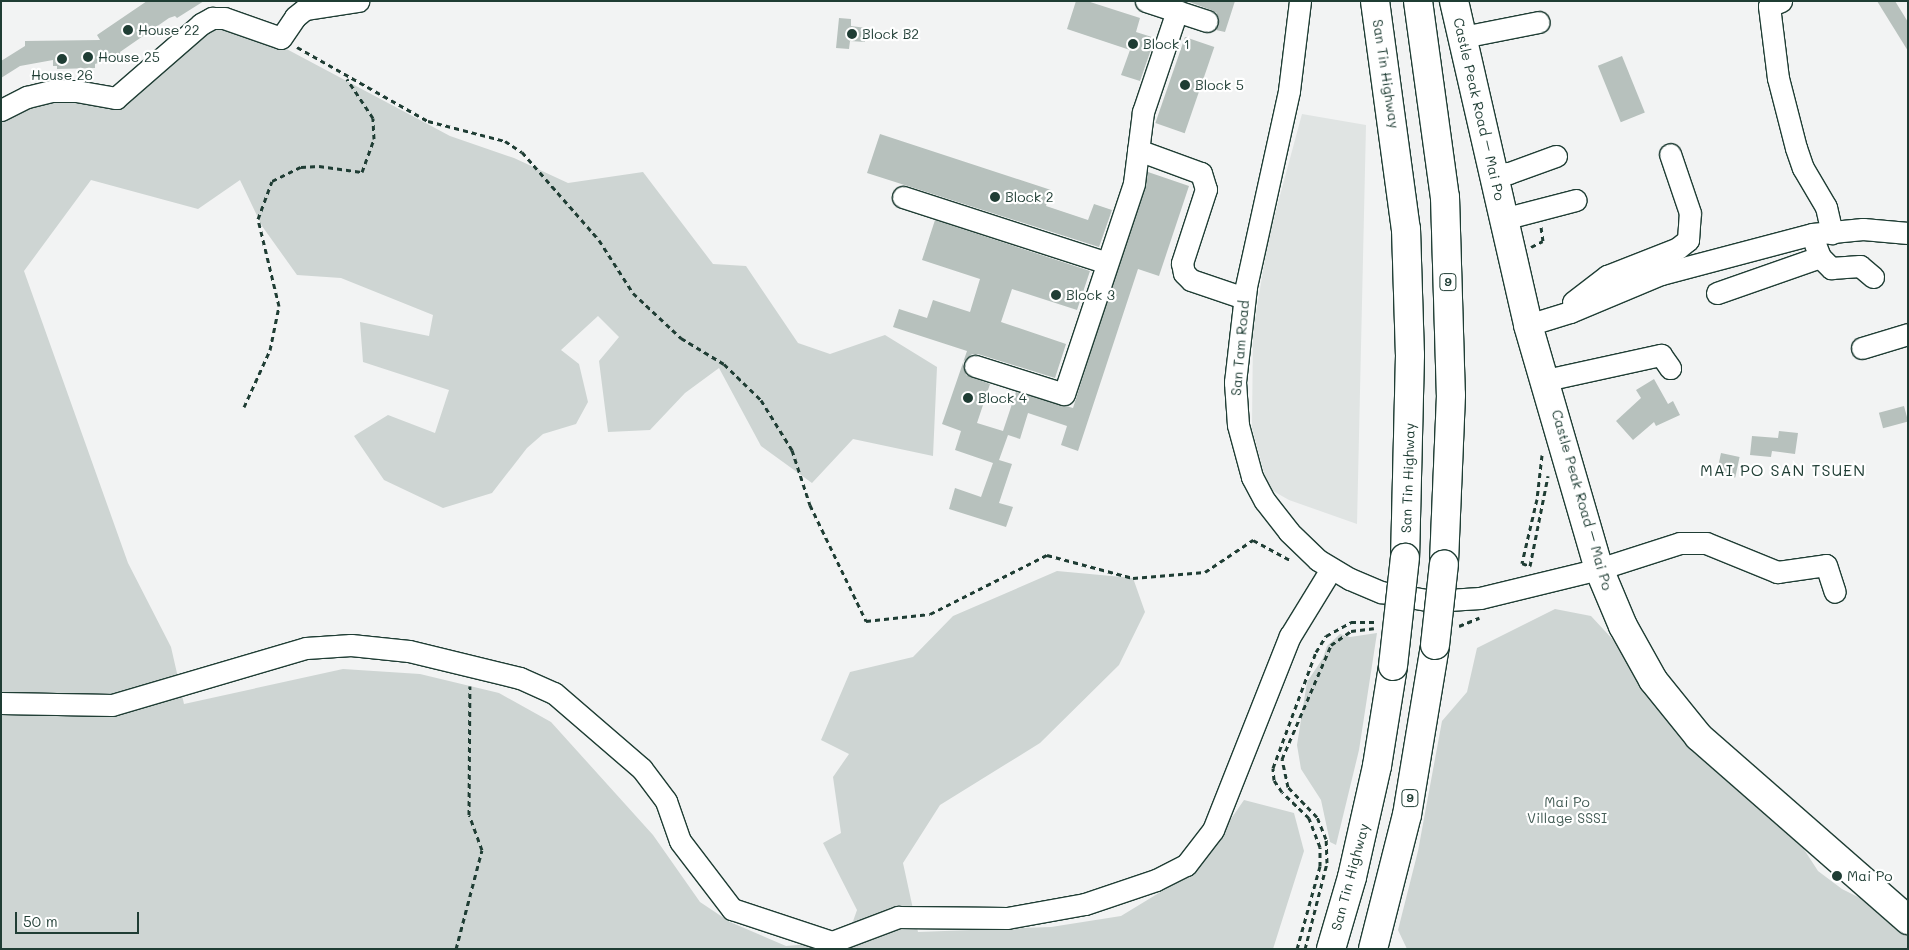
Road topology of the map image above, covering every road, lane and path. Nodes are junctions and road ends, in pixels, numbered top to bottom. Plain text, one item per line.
1 (358, 1) edge
2 (1146, 1) edge
3 (1300, 1) edge
4 (1375, 1) edge
5 (1418, 1) edge
6 (1454, 1) edge
7 (1782, 1) edge
8 (1177, 11) junction
9 (1207, 21) dead end
10 (1540, 22) dead end
11 (1462, 37) junction
12 (281, 38) junction
13 (347, 78) junction
14 (1, 110) edge
15 (1138, 150) junction
16 (1670, 154) dead end
17 (1556, 156) dead end
18 (1494, 174) junction
19 (903, 197) dead end
20 (1576, 200) dead end
21 (1503, 219) junction
22 (1822, 233) junction
23 (1908, 233) edge
24 (1820, 257) junction
25 (1107, 263) junction
26 (1873, 277) dead end
27 (1717, 293) dead end
28 (1244, 298) junction
29 (1570, 312) junction
30 (1528, 325) junction
31 (1908, 334) edge
32 (1862, 348) dead end
33 (975, 366) dead end
34 (1670, 368) dead end
35 (1546, 380) junction
36 (244, 407) dead end
37 (1542, 450) dead end
38 (1549, 472) dead end
39 (1293, 562) dead end
40 (1332, 569) junction
41 (1599, 569) junction
42 (1835, 592) dead end
43 (1490, 616) dead end
44 (1384, 622) dead end
45 (1457, 627) dead end
46 (1374, 628) dead end
47 (470, 686) dead end
48 (1, 703) edge
49 (1908, 920) edge
50 (456, 949) edge
51 (1297, 949) edge
52 (1305, 949) edge
53 (1331, 949) edge
54 (1372, 949) edge

1 - 12 street
2 - 8 street
3 - 28 street, San Tam Road
4 - 53 main road, San Tin Highway, bridge
5 - 54 main road, 9, bridge
6 - 11 main road, Castle Peak Road – Mai Po
7 - 22 street
8 - 9 street
8 - 15 street
10 - 11 street
11 - 18 main road, Castle Peak Road – Mai Po
12 - 13 path
12 - 14 street
13 - 36 path
13 - 39 path
15 - 25 street
15 - 28 street
16 - 29 street
17 - 18 street
18 - 21 main road, Castle Peak Road – Mai Po
19 - 25 street
20 - 21 street
21 - 30 main road, Castle Peak Road – Mai Po
22 - 23 street
22 - 24 street
22 - 29 street
24 - 26 street
24 - 27 street
25 - 33 street
28 - 40 street, San Tam Road
29 - 30 street
30 - 35 main road, Castle Peak Road – Mai Po
31 - 32 street
34 - 35 street
35 - 41 main road, Castle Peak Road – Mai Po
37 - 38 path
40 - 41 street, San Tam Road
40 - 48 street
41 - 42 street, San Tam Road
41 - 49 main road, Castle Peak Road – Mai Po
43 - 45 path
44 - 51 path
46 - 52 path
47 - 50 path

